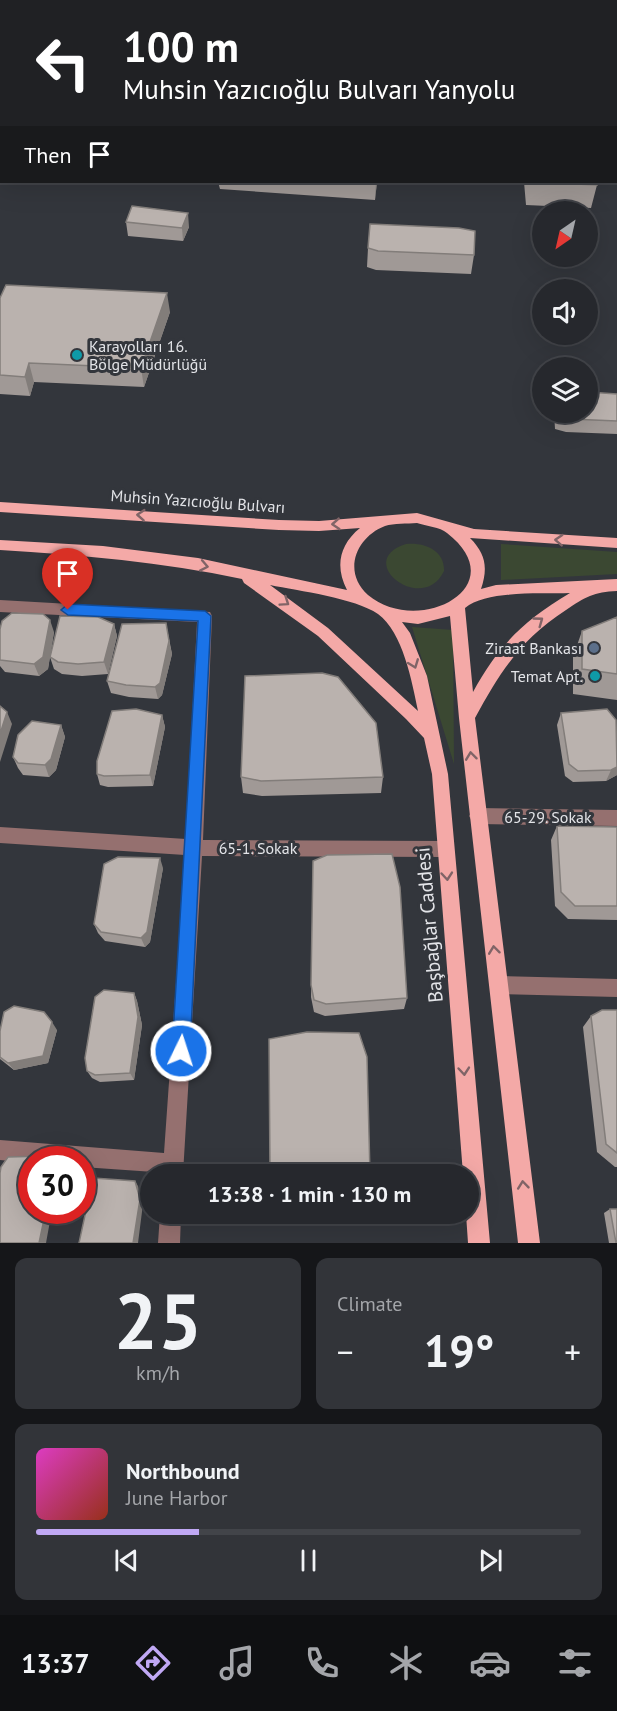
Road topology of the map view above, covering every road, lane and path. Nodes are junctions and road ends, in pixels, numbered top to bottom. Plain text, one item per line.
1 (0, 507) edge
2 (394, 519) junction
3 (439, 524) junction
4 (617, 543) edge
5 (0, 545) edge
6 (236, 572) junction
7 (595, 585) junction
8 (617, 585) edge
9 (364, 600) junction
10 (462, 602) junction
11 (0, 606) edge
12 (387, 613) junction
13 (467, 718) junction
14 (433, 736) junction
15 (478, 816) junction
16 (617, 818) edge
17 (0, 835) edge
18 (194, 848) junction
19 (445, 849) junction
20 (499, 985) junction
21 (617, 988) edge
22 (0, 1150) edge
23 (174, 1164) edge
24 (140, 1165) edge
25 (170, 1224) edge
26 (169, 1243) edge
27 (479, 1243) edge
28 (529, 1243) edge

2 -> 1 main road, Muhsin Yazıcıoğlu Bulvarı
2 - 3 main road, Muhsin Yazıcıoğlu Bulvarı
2 - 9 main road, Muhsin Yazıcıoğlu Bulvarı
4 -> 3 main road, Muhsin Yazıcıoğlu Bulvarı
3 - 10 main road, Muhsin Yazıcıoğlu Bulvarı
5 -> 6 main road, Muhsin Yazıcıoğlu Bulvarı
6 - 9 main road, Muhsin Yazıcıoğlu Bulvarı
6 -> 14 main road
7 - 8 main road, Muhsin Yazıcıoğlu Bulvarı
7 - 10 main road, Muhsin Yazıcıoğlu Bulvarı
13 -> 7 main road
9 - 12 main road, Muhsin Yazıcıoğlu Bulvarı
10 - 12 main road, Muhsin Yazıcıoğlu Bulvarı
10 - 13 main road
11 - 18 street
12 -> 14 main road, Başbağlar Caddesi
15 -> 13 main road
14 - 19 main road, Başbağlar Caddesi
15 - 16 street, 65-29. Sokak
20 -> 15 main road
17 - 18 street, 65-1. Sokak
18 - 19 street, 65-1. Sokak
18 - 23 street
19 -> 27 main road, Başbağlar Caddesi
20 - 21 street
28 -> 20 main road
22 - 24 street
25 - 26 street

